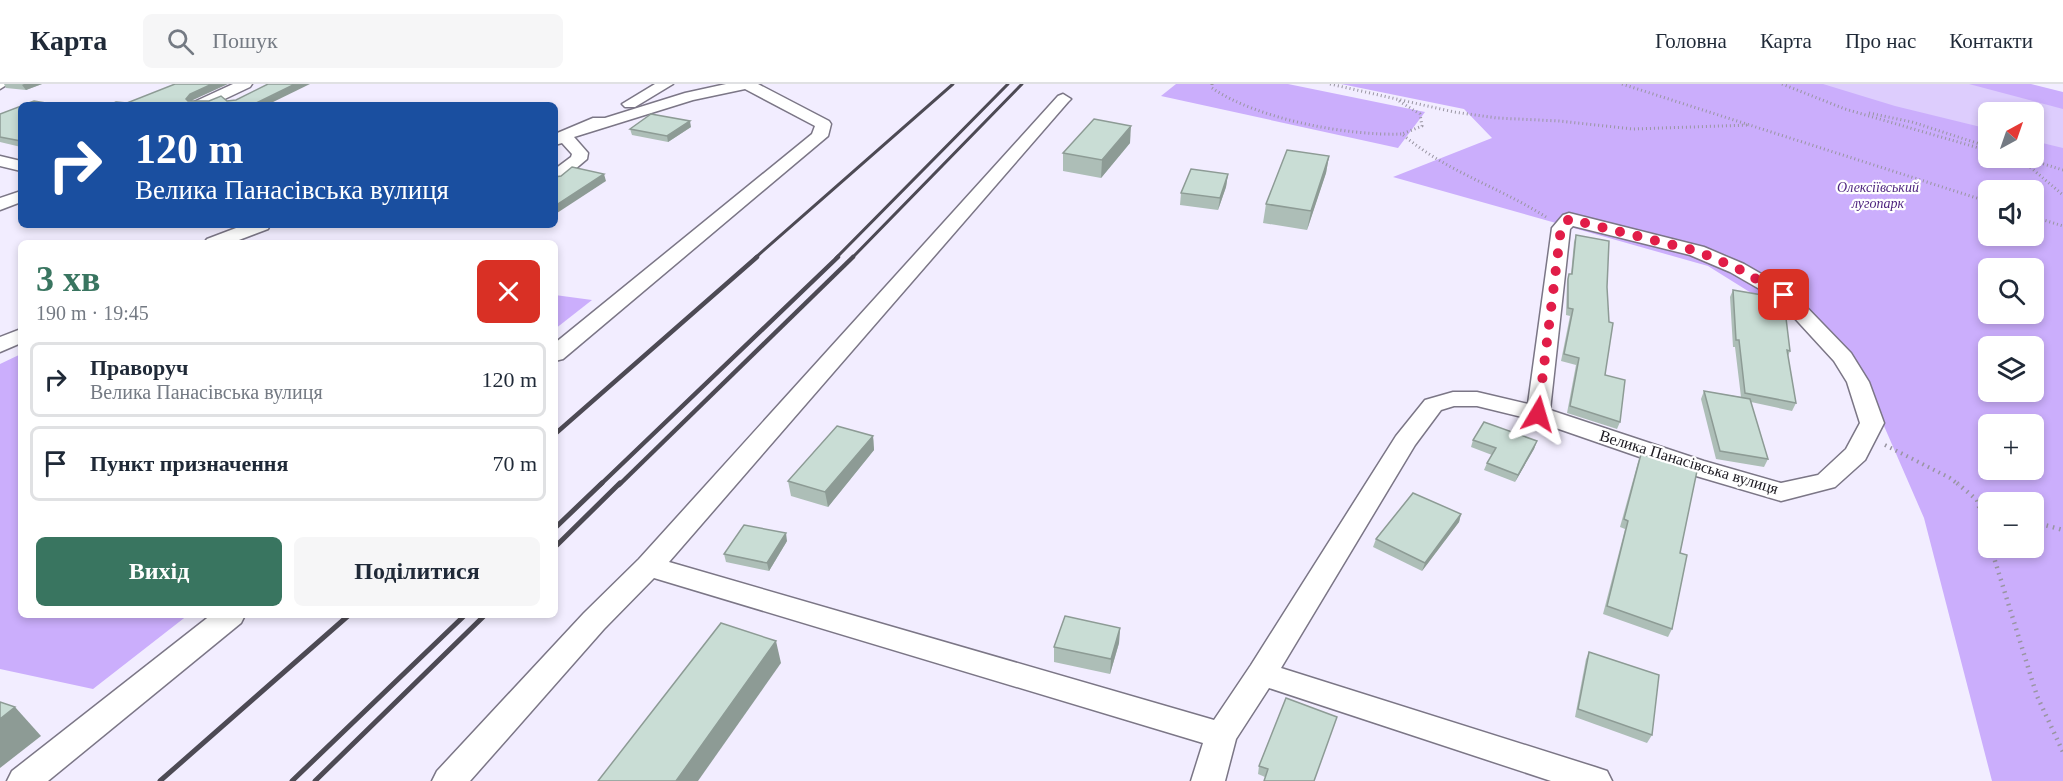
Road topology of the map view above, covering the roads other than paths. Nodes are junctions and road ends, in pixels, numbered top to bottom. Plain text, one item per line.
1 (245, 84) edge
2 (666, 84) edge
3 (748, 84) edge
4 (261, 88) edge
5 (1064, 99) dead end
6 (206, 102) edge
7 (231, 102) edge
8 (585, 129) junction
9 (560, 139) edge
10 (558, 175) edge
11 (18, 197) edge
12 (0, 206) edge
13 (253, 228) edge
14 (222, 240) edge
15 (18, 336) edge
16 (0, 345) edge
17 (558, 352) edge
18 (1538, 414) junction
19 (649, 567) junction
20 (227, 618) edge
21 (1262, 674) junction
22 (1221, 735) junction
23 (24, 781) edge
24 (449, 781) edge
25 (1208, 781) edge
26 (1594, 781) edge

1 - 6 street
2 - 8 street
3 - 8 street
3 - 17 street
4 - 7 street
5 - 19 street
8 - 9 street
9 - 10 street
11 - 12 street
13 - 14 street
15 - 16 street
18 - 18 street, Велика Панасівська вулиця
18 - 21 street, Велика Панасівська вулиця
19 - 22 street
19 - 24 street
20 - 23 street
21 - 22 street, Велика Панасівська вулиця
21 - 26 street
22 - 25 street, Велика Панасівська вулиця

